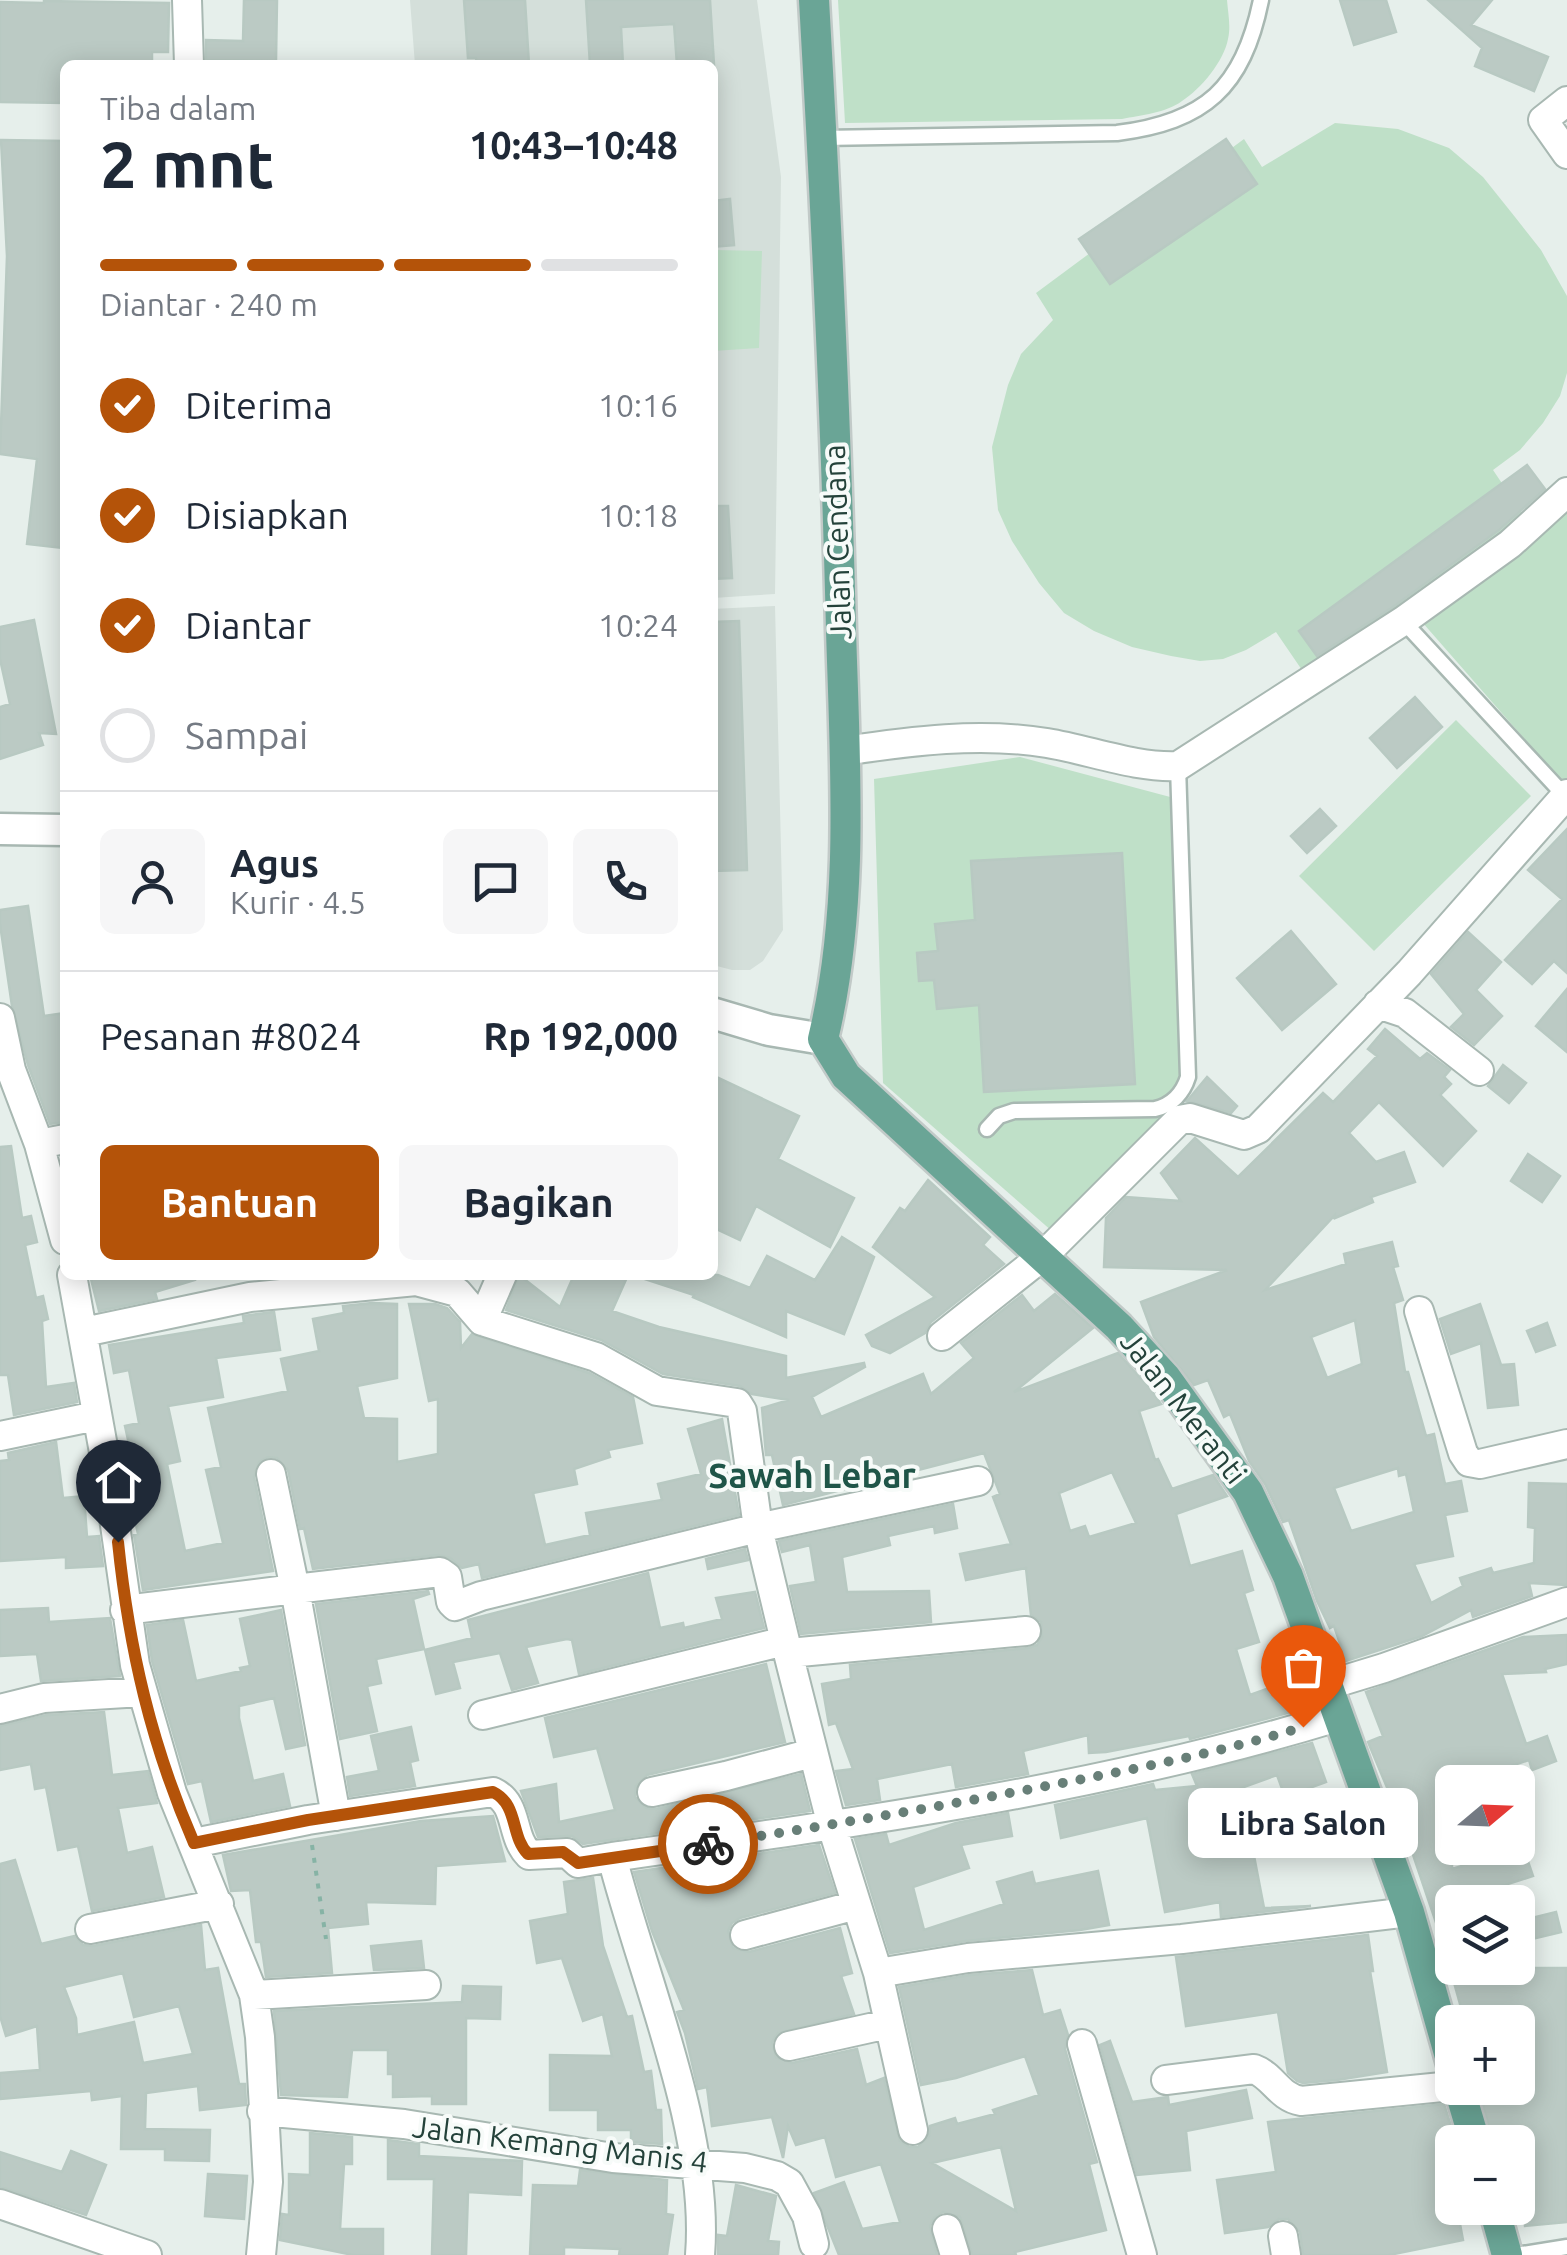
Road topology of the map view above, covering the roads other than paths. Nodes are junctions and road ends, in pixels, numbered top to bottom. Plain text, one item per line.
1 (187, 0) edge
2 (814, 0) edge
3 (1261, 0) edge
4 (189, 60) edge
5 (1567, 101) edge
6 (822, 138) junction
7 (1567, 154) edge
8 (1567, 492) edge
9 (1402, 621) junction
10 (844, 751) junction
11 (1178, 766) junction
12 (1566, 795) edge
13 (0, 830) edge
14 (60, 830) edge
15 (1378, 1004) junction
16 (718, 1015) edge
17 (0, 1018) edge
18 (823, 1039) junction
19 (1479, 1071) dead end
20 (987, 1128) dead end
21 (52, 1141) edge
22 (60, 1202) edge
23 (1044, 1255) junction
24 (73, 1280) edge
25 (500, 1280) edge
26 (1419, 1311) dead end
27 (482, 1321) junction
28 (84, 1332) junction
29 (942, 1336) dead end
30 (96, 1416) junction
31 (0, 1436) edge
32 (1567, 1444) edge
33 (271, 1474) dead end
34 (978, 1481) dead end
35 (758, 1528) junction
36 (294, 1589) junction
37 (1567, 1602) edge
38 (124, 1610) junction
39 (1026, 1631) dead end
40 (787, 1647) junction
41 (1325, 1686) junction
42 (142, 1692) junction
43 (0, 1709) edge
44 (483, 1715) dead end
45 (1337, 1716) junction
46 (812, 1753) junction
47 (652, 1792) dead end
48 (322, 1818) junction
49 (832, 1826) junction
50 (194, 1843) junction
51 (612, 1857) junction
52 (219, 1904) junction
53 (856, 1905) junction
54 (1409, 1912) junction
55 (90, 1929) dead end
56 (744, 1935) dead end
57 (878, 1973) junction
58 (426, 1985) dead end
59 (254, 1995) junction
60 (1435, 2005) edge
61 (888, 2024) junction
62 (1082, 2044) dead end
63 (790, 2046) dead end
64 (1166, 2080) dead end
65 (1435, 2089) edge
66 (262, 2112) junction
67 (913, 2130) dead end
68 (695, 2165) junction
69 (0, 2204) edge
70 (1499, 2225) edge
71 (814, 2244) dead end
72 (1567, 2247) edge
73 (147, 2255) edge
74 (261, 2255) edge
75 (700, 2255) edge
76 (1142, 2255) edge
77 (1507, 2255) edge
78 (1516, 2255) edge

1 - 4 street
2 - 6 main road, Jalan Cendana
3 - 6 lane
5 - 7 street
6 - 10 main road, Jalan Cendana
8 - 9 street
9 - 11 street
9 - 12 lane
10 - 11 street
10 - 18 main road, Jalan Cendana
11 - 20 lane
12 - 15 street
13 - 14 street
15 - 19 street
15 - 23 street
16 - 18 street
17 - 21 street
18 - 23 main road, Jalan Meranti
21 - 22 street
23 - 29 street
23 - 41 main road, Jalan Meranti
24 - 28 street
25 - 27 street
26 - 32 street
27 - 28 street
27 - 35 street
28 - 30 street
30 - 31 street
30 - 38 street
33 - 36 street
34 - 35 street
35 - 36 street
35 - 40 street
36 - 38 street
36 - 48 street
37 - 41 street
38 - 42 street
39 - 40 street
40 - 44 street
40 - 46 street
41 - 45 main road, Jalan Meranti
42 - 43 street
42 - 50 street
45 - 49 street
45 - 54 main road, Jalan Meranti
46 - 47 street
46 - 49 street
48 - 50 street
48 - 51 street
49 - 51 street
49 - 53 street
50 - 52 street
51 - 68 street
52 - 55 street
52 - 59 street
53 - 56 street
53 - 57 street
54 - 57 street
54 - 60 main road, Jalan Meranti
57 - 61 street
58 - 59 street
59 - 66 street
61 - 63 street
61 - 67 street
62 - 76 street
64 - 65 street
66 - 68 street, Jalan Kemang Manis 4
66 - 74 street
68 - 71 street, Jalan Kemang Manis 4
68 - 75 street
69 - 73 street
70 - 77 main road
72 - 78 lane

